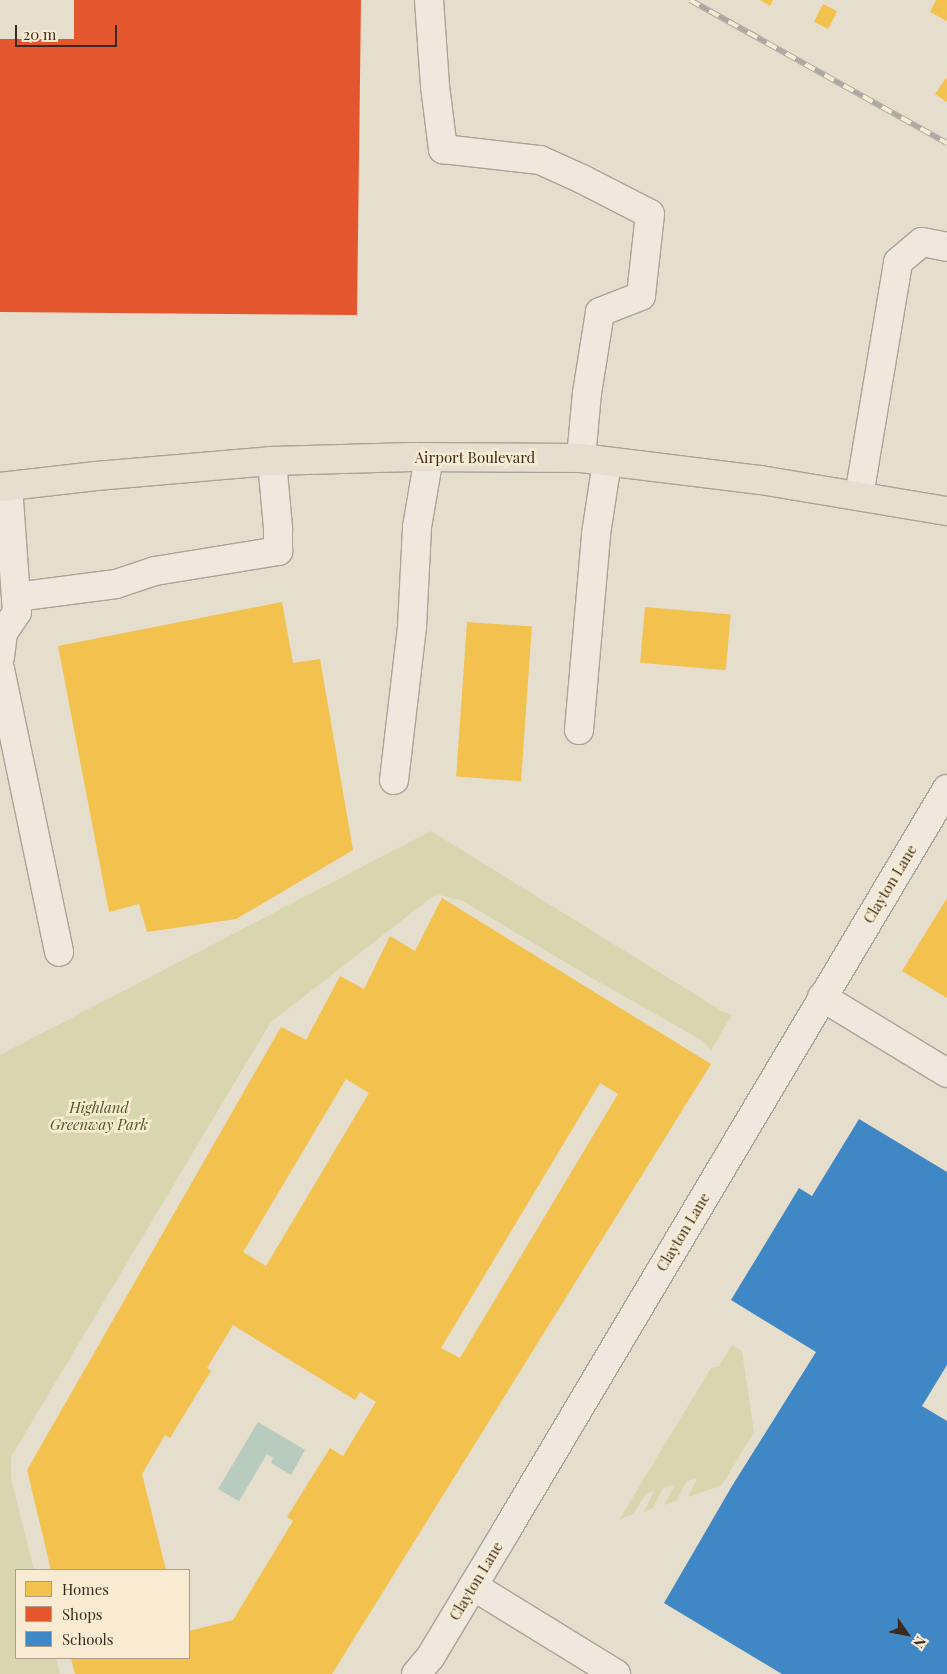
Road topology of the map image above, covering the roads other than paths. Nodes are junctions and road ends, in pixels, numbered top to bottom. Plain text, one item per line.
1 (428, 0) edge
2 (947, 247) edge
3 (429, 457) junction
4 (594, 460) junction
5 (272, 461) junction
6 (4, 487) edge
7 (859, 496) junction
8 (947, 511) edge
9 (16, 597) junction
10 (0, 657) edge
11 (0, 669) edge
12 (579, 730) dead end
13 (394, 780) dead end
14 (947, 789) edge
15 (59, 952) dead end
16 (822, 997) junction
17 (947, 1073) edge
18 (473, 1586) junction
19 (416, 1674) edge
20 (616, 1674) edge

1 - 4 street
2 - 7 street
3 - 4 main road, Airport Boulevard
3 - 5 main road, Airport Boulevard
3 - 13 street
4 - 7 main road, Airport Boulevard
4 - 12 street
5 - 6 main road, Airport Boulevard
5 - 9 street
6 - 9 street
7 - 8 main road, Airport Boulevard
9 - 10 street
11 - 15 street
14 - 16 street, Clayton Lane
16 - 17 street
16 - 18 street, Clayton Lane
18 - 19 street, Clayton Lane
18 - 20 street

